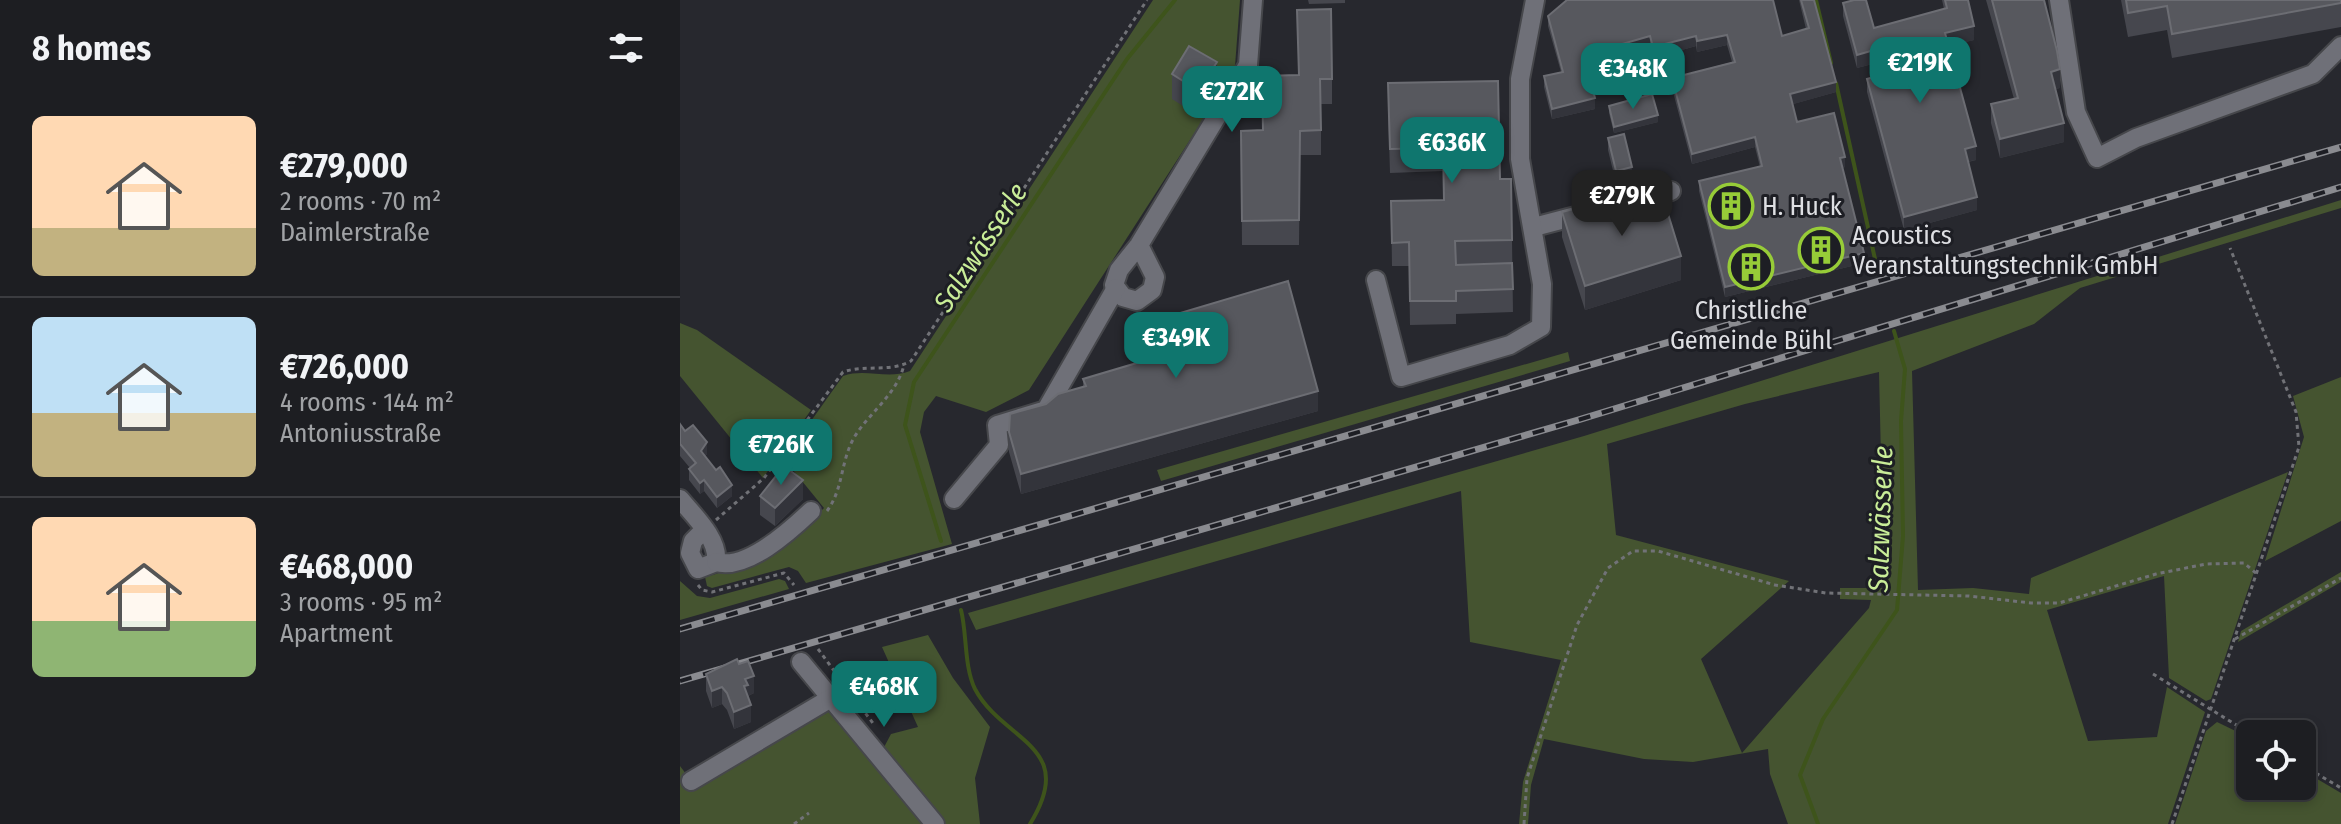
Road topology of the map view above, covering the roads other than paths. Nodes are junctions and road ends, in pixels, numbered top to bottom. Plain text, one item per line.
1 (1253, 0) edge
2 (1535, 0) edge
3 (2059, 0) edge
4 (2341, 46) edge
5 (1671, 191) dead end
6 (1534, 227) junction
7 (1139, 245) junction
8 (1376, 280) dead end
9 (1116, 288) junction
10 (680, 499) edge
11 (954, 499) dead end
12 (806, 515) road end
13 (801, 662) dead end
14 (831, 698) junction
15 (691, 781) dead end
16 (935, 824) edge

1 - 7 street
2 - 6 street
3 - 4 street
5 - 6 street
6 - 8 street
7 - 9 street
7 - 9 street
9 - 11 street
10 - 12 street
13 - 14 street
14 - 15 street
14 - 16 street

